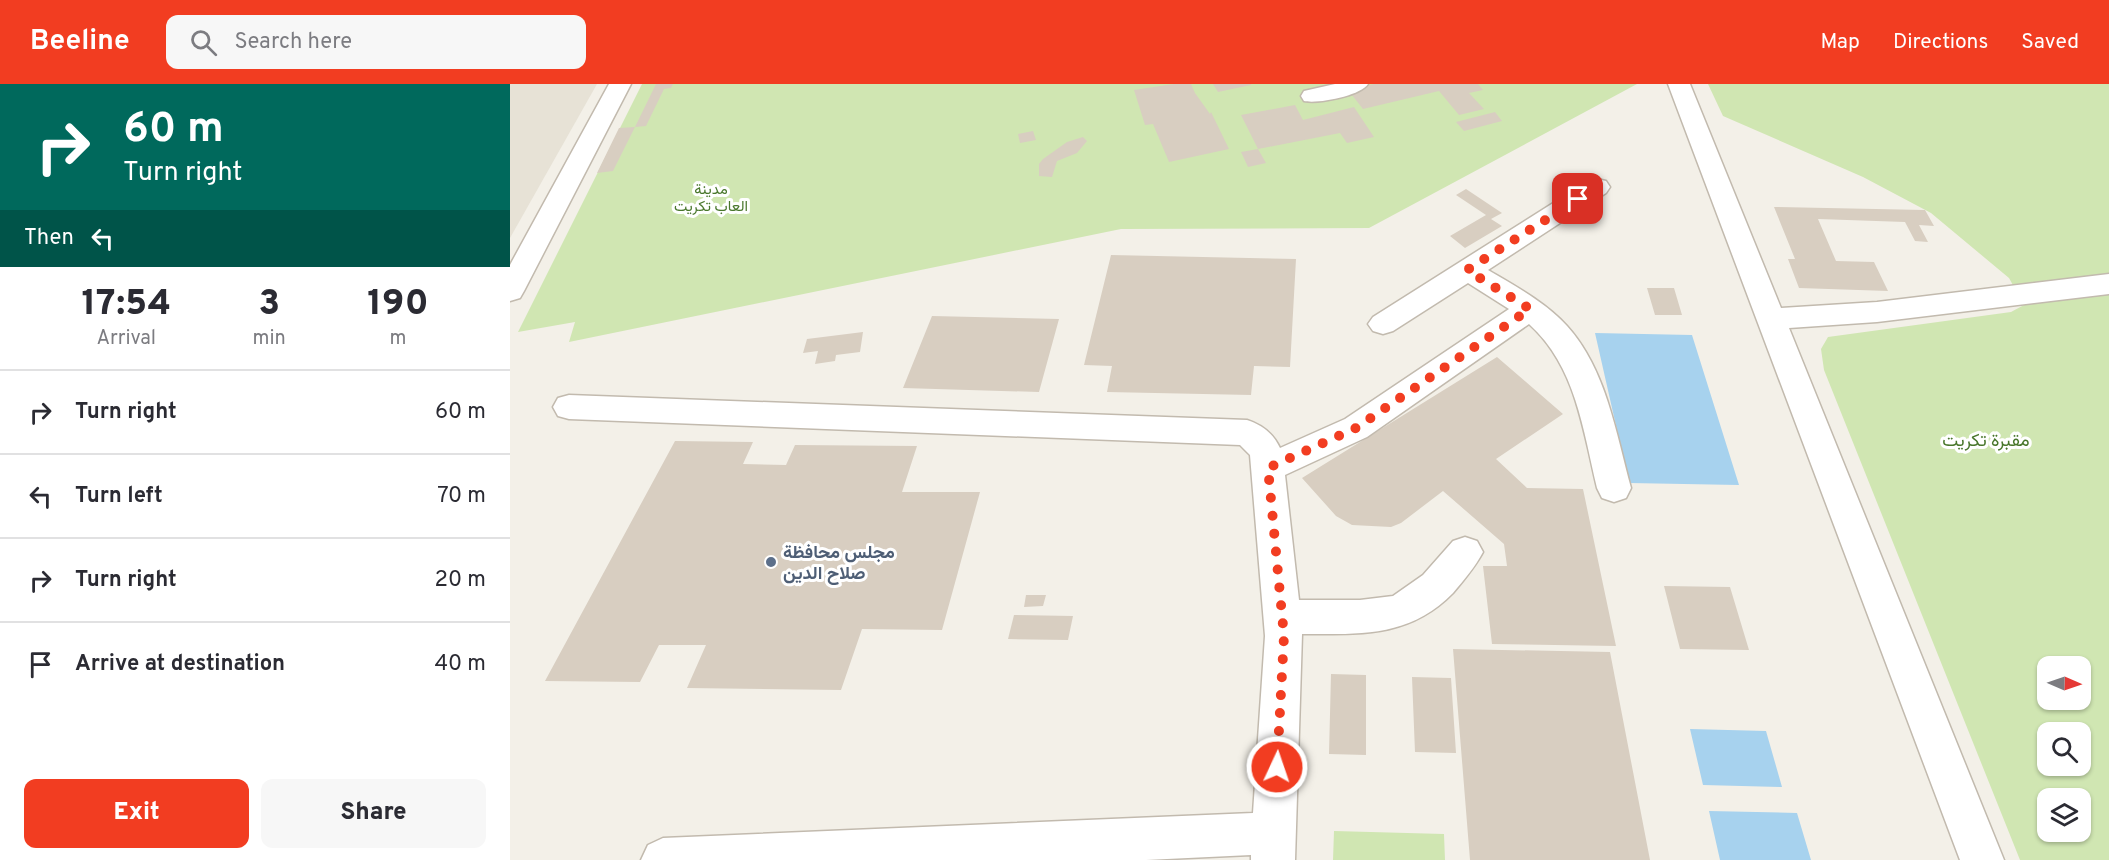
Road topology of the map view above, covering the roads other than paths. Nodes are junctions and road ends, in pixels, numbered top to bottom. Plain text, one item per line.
1 (620, 84) edge
2 (1357, 84) edge
3 (1678, 84) edge
4 (1312, 96) dead end
5 (1597, 187) dead end
6 (1467, 270) junction
7 (2109, 284) edge
8 (510, 291) edge
9 (1530, 309) junction
10 (1772, 319) junction
11 (1383, 324) dead end
12 (568, 407) dead end
13 (1268, 468) junction
14 (1614, 488) dead end
15 (1465, 552) dead end
16 (1282, 617) junction
17 (1273, 846) edge
18 (1056, 851) edge
19 (772, 857) edge
20 (663, 860) edge
21 (1982, 860) edge

1 - 8 street
2 - 4 street
3 - 10 street
5 - 6 street
6 - 9 street
6 - 11 street
7 - 10 street
9 - 13 street
9 - 14 street
10 - 21 street
12 - 13 street
13 - 16 street
15 - 16 street
16 - 17 street
17 - 18 street
18 - 19 street
19 - 20 street

